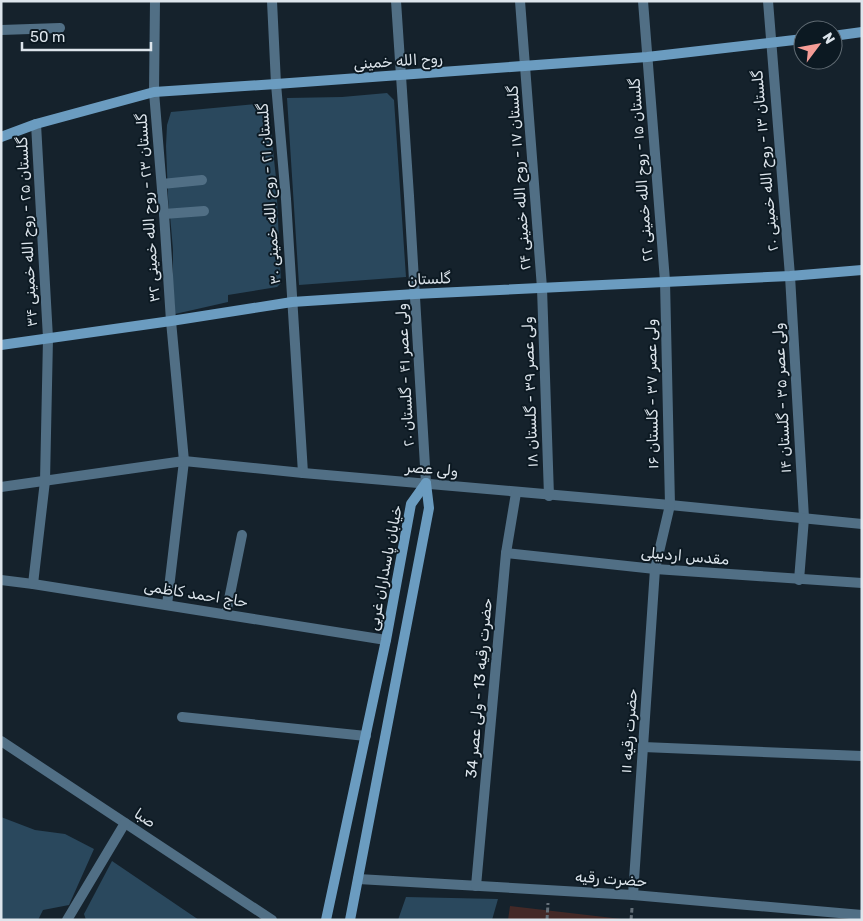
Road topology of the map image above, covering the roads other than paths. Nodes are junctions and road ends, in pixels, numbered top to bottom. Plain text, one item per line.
1 (154, 1) edge
2 (272, 1) edge
3 (396, 1) edge
4 (520, 1) edge
5 (643, 1) edge
6 (768, 1) edge
7 (60, 28) dead end
8 (1, 30) edge
9 (862, 32) edge
10 (843, 35) edge
11 (793, 41) edge
12 (771, 44) junction
13 (647, 57) junction
14 (525, 66) junction
15 (400, 76) junction
16 (276, 84) junction
17 (154, 92) junction
18 (36, 124) junction
19 (1, 138) edge
20 (202, 180) dead end
21 (162, 184) junction
22 (204, 212) dead end
23 (164, 214) junction
24 (862, 270) edge
25 (790, 276) junction
26 (664, 281) junction
27 (542, 288) junction
28 (415, 294) junction
29 (292, 302) junction
30 (171, 321) junction
31 (48, 338) junction
32 (1, 345) edge
33 (184, 461) junction
34 (303, 473) junction
35 (45, 481) junction
36 (426, 483) junction
37 (1, 488) edge
38 (516, 493) junction
39 (549, 496) junction
40 (670, 505) junction
41 (804, 518) junction
42 (862, 524) edge
43 (242, 535) dead end
44 (506, 553) junction
45 (655, 569) junction
46 (1, 580) edge
47 (799, 580) junction
48 (862, 583) edge
49 (33, 584) junction
50 (167, 605) junction
51 (226, 614) junction
52 (386, 640) junction
53 (182, 718) dead end
54 (366, 736) junction
55 (1, 741) edge
56 (643, 747) junction
57 (862, 756) edge
58 (125, 823) junction
59 (358, 879) junction
60 (476, 886) junction
61 (633, 895) junction
62 (862, 915) edge
63 (67, 920) edge
64 (272, 920) edge
65 (326, 920) edge
66 (350, 920) edge

1 - 17 street, گلستان ۲۳ - روح الله خمینی ۳۲
2 - 16 street, گلستان ۲۱ - روح الله خمینی ۳۰
3 - 15 street, ولی عصر ۴۱ - گلستان ۲۰
4 - 14 street, گلستان ۱۷ - روح الله خمینی ۲۴
5 - 13 street, گلستان ۱۵ - روح الله خمینی ۲۲
6 - 12 street, گلستان ۱۳ - روح الله خمینی ۲۰
7 - 8 street
9 - 10 street
11 - 12 street, روح الله خمینی
12 - 13 street, روح الله خمینی
12 - 25 street, گلستان ۱۳ - روح الله خمینی ۲۰
13 - 14 street, روح الله خمینی
13 - 26 street, گلستان ۱۵ - روح الله خمینی ۲۲
14 - 15 street, روح الله خمینی
14 - 27 street, گلستان ۱۷ - روح الله خمینی ۲۴
15 - 16 street, روح الله خمینی
15 - 28 street, ولی عصر ۴۱ - گلستان ۲۰
16 - 17 street, روح الله خمینی
16 - 29 street, گلستان ۲۱ - روح الله خمینی ۳۰
17 - 18 street, روح الله خمینی
17 - 21 street, گلستان ۲۳ - روح الله خمینی ۳۲
18 - 19 street, روح الله خمینی
18 - 31 street, گلستان ۲۵ - روح الله خمینی ۳۴
20 - 21 street
21 - 23 street, گلستان ۲۳ - روح الله خمینی ۳۲
22 - 23 street
23 - 30 street, گلستان ۲۳ - روح الله خمینی ۳۲
24 - 25 street, گلستان
25 - 26 street, گلستان
25 - 41 street, ولی عصر ۳۵ - گلستان ۱۴
26 - 27 street, گلستان
26 - 40 street, ولی عصر ۳۷ - گلستان ۱۶
27 - 28 street, گلستان
27 - 39 street, ولی عصر ۳۹ - گلستان ۱۸
28 - 29 street, گلستان
28 - 36 street, ولی عصر ۴۱ - گلستان ۲۰
29 - 30 street, گلستان
29 - 34 street, گلستان ۲۱ - روح الله خمینی ۳۰
30 - 31 street, گلستان
30 - 33 street, گلستان ۲۳ - روح الله خمینی ۳۲
31 - 32 street, گلستان
31 - 35 street, گلستان ۲۵ - روح الله خمینی ۳۴
33 - 34 street, ولی عصر
33 - 35 street, ولی عصر
33 - 50 street, گلستان ۲۳ - روح الله خمینی ۳۲
34 - 36 street, ولی عصر
35 - 37 street, ولی عصر
35 - 49 street, گلستان ۲۵ - روح الله خمینی ۳۴
36 - 38 street, ولی عصر
36 - 52 street, خیابان پاسداران غربی
36 - 59 street
38 - 39 street, ولی عصر
38 - 44 street, حضرت رقیه 13 - ولی عصر 34
39 - 40 street, ولی عصر
40 - 41 street, ولی عصر
40 - 45 street, ولی عصر ۳۷ - گلستان ۱۶
41 - 42 street, ولی عصر
41 - 47 street, ولی عصر ۳۵ - گلستان ۱۴
43 - 51 street
44 - 45 street, مقدس اردبیلی
44 - 60 street, حضرت رقیه 13 - ولی عصر 34
45 - 47 street, مقدس اردبیلی
45 - 56 street, حضرت رقیه ۱۱
46 - 49 street, حاج احمد کاظمی
47 - 48 street, مقدس اردبیلی
49 - 50 street, حاج احمد کاظمی
50 - 51 street, حاج احمد کاظمی
51 - 52 street, حاج احمد کاظمی
52 - 54 street, خیابان پاسداران غربی
53 - 54 street
54 - 65 street, خیابان پاسداران غربی
55 - 58 street, صبا
56 - 57 street
56 - 61 street, حضرت رقیه ۱۱
58 - 63 street
58 - 64 street, صبا
59 - 60 street, حضرت رقیه
59 - 66 street
60 - 61 street, حضرت رقیه
61 - 62 street, حضرت رقیه

